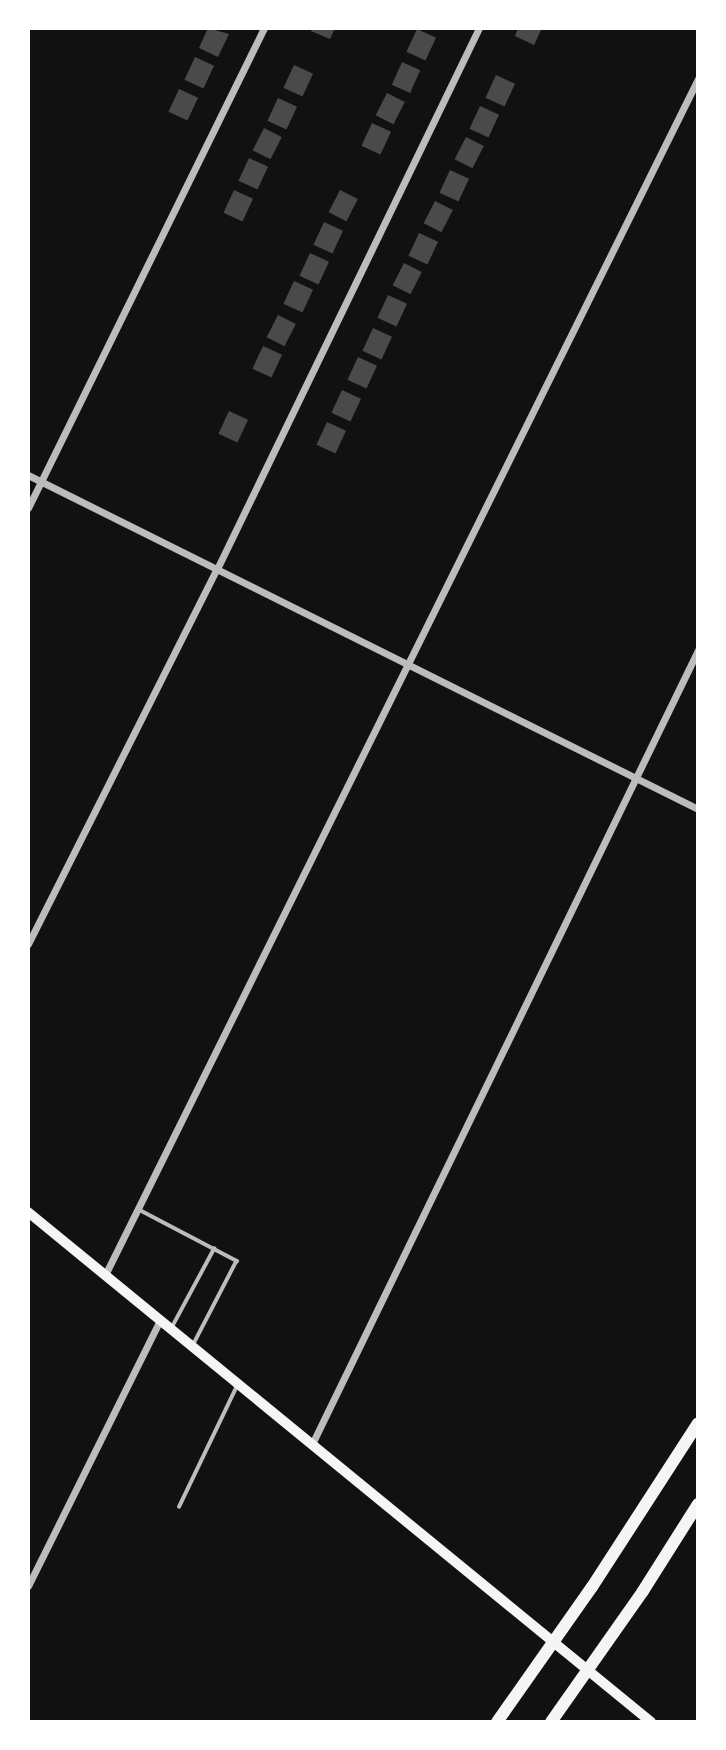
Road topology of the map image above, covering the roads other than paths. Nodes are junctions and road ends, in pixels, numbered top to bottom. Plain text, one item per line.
1 (264, 28) edge
2 (480, 28) edge
3 (698, 79) edge
4 (28, 475) edge
5 (42, 482) junction
6 (28, 509) edge
7 (217, 569) junction
8 (698, 650) edge
9 (408, 663) junction
10 (637, 776) junction
11 (698, 809) edge
12 (28, 944) edge
13 (138, 1209) junction
14 (28, 1212) edge
15 (214, 1249) junction
16 (105, 1275) junction
17 (160, 1320) junction
18 (171, 1329) junction
19 (193, 1346) junction
20 (238, 1384) junction
21 (698, 1423) edge
22 (312, 1444) junction
23 (698, 1504) edge
24 (179, 1507) dead end
25 (28, 1586) edge
26 (497, 1722) edge
27 (551, 1722) edge
28 (651, 1722) edge

1 - 5 street
2 - 7 street
3 - 9 street
4 - 5 street
5 - 6 street
5 - 7 street
7 - 9 street
7 - 12 street
8 - 10 street
9 - 10 street
9 - 13 street
10 - 11 street
10 - 22 street
13 - 15 lane
13 - 16 street
14 - 16 main road
15 - 18 lane
15 - 19 lane
16 - 17 main road
17 - 18 main road
17 - 25 street
18 - 19 main road
19 - 20 main road
20 - 22 main road
20 - 24 lane
21 - 26 highway
22 - 28 main road
23 - 27 highway

